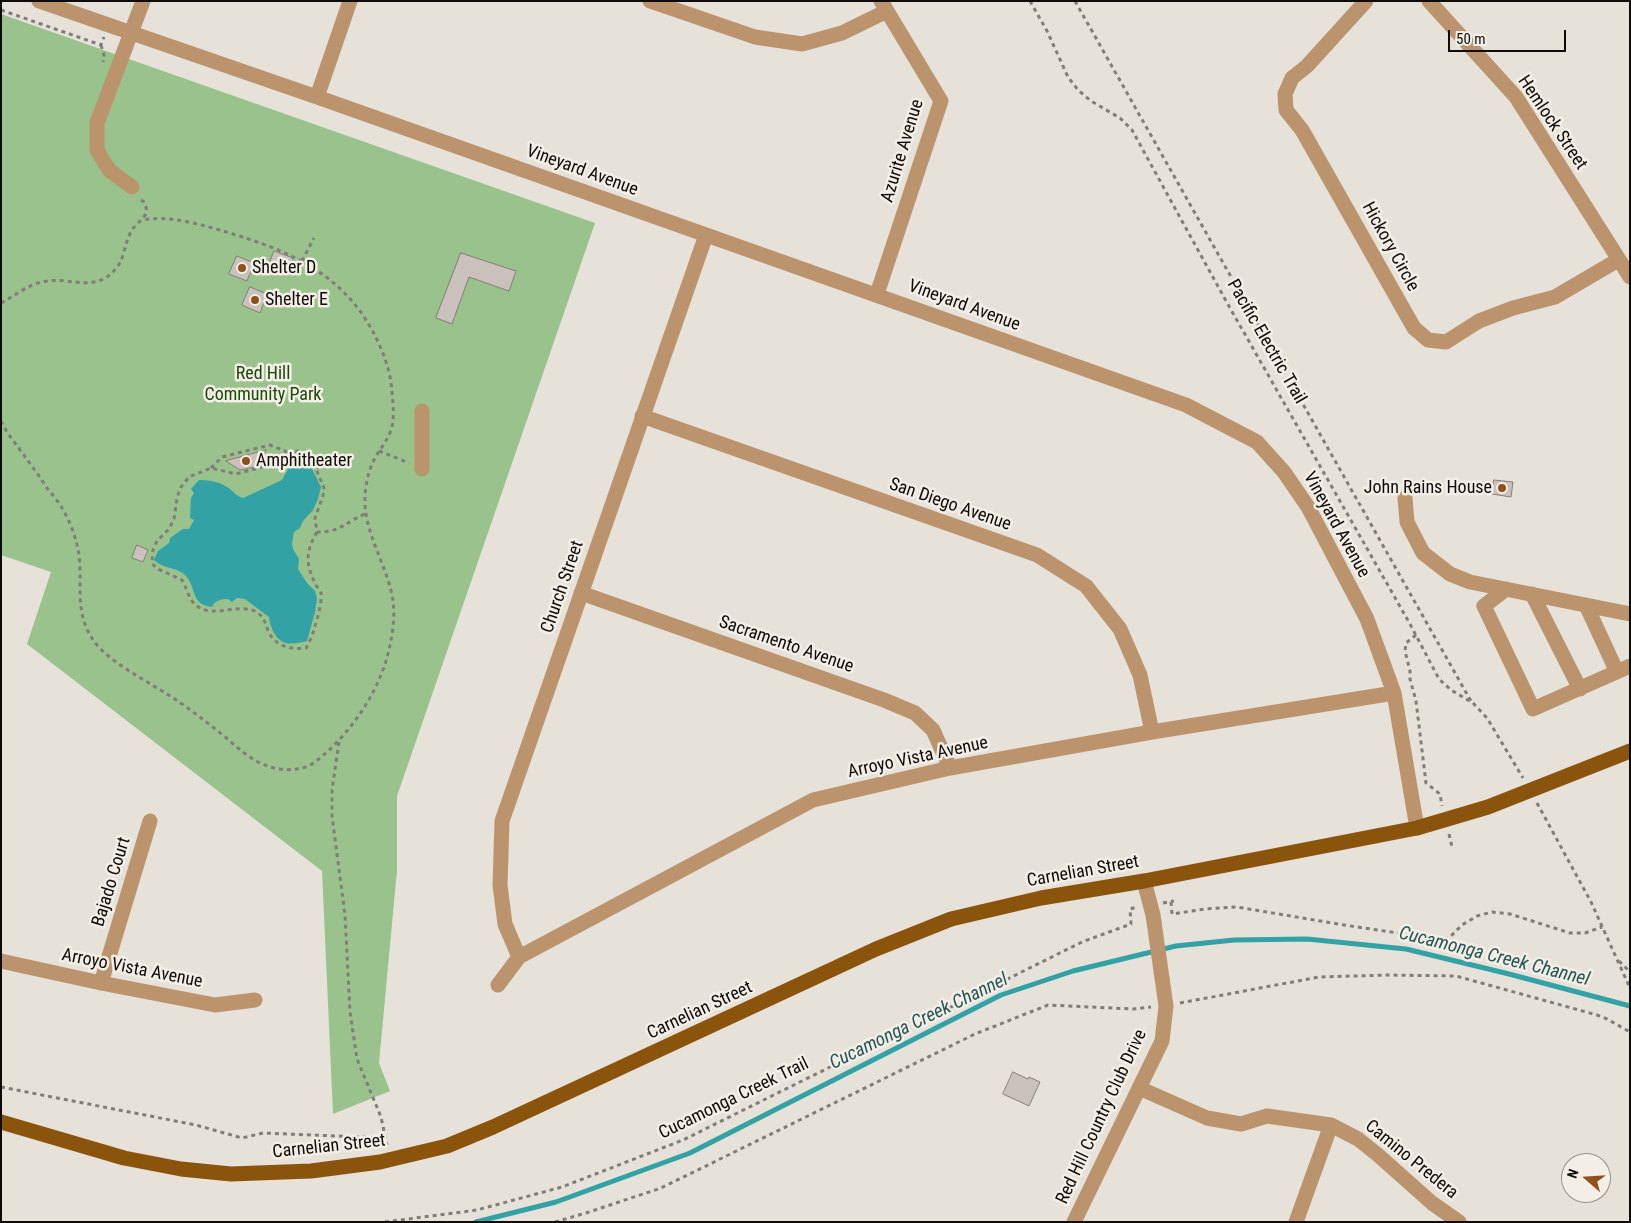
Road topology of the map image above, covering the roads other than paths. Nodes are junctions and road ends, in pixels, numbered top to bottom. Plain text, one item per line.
1 (39, 1) edge
2 (143, 1) edge
3 (350, 1) edge
4 (650, 1) edge
5 (1366, 1) edge
6 (1429, 1) edge
7 (884, 6) edge
8 (132, 33) junction
9 (317, 97) junction
10 (133, 193) road end
11 (706, 235) junction
12 (1618, 260) junction
13 (1630, 277) edge
14 (877, 294) junction
15 (422, 411) dead end
16 (642, 416) junction
17 (422, 469) road end
18 (1405, 498) dead end
19 (1506, 589) junction
20 (581, 593) junction
21 (1532, 594) junction
22 (1586, 605) junction
23 (1630, 614) edge
24 (1624, 669) edge
25 (1580, 688) junction
26 (1394, 693) junction
27 (1152, 732) junction
28 (1630, 751) edge
29 (950, 768) junction
30 (150, 821) dead end
31 (1417, 828) junction
32 (1144, 880) junction
33 (519, 957) junction
34 (1, 961) edge
35 (100, 983) junction
36 (498, 985) dead end
37 (255, 1000) dead end
38 (1139, 1088) junction
39 (1, 1122) edge
40 (1331, 1125) junction
41 (1074, 1222) edge
42 (1296, 1222) edge
43 (1459, 1222) edge

1 - 8 street, Vineyard Avenue
2 - 8 street
3 - 9 street
4 - 7 street
5 - 12 street, Hickory Circle
6 - 12 street, Hemlock Street
7 - 14 street, Azurite Avenue
8 - 9 street, Vineyard Avenue
8 - 10 street
9 - 11 street, Vineyard Avenue
11 - 14 street, Vineyard Avenue
11 - 16 street, Church Street
12 - 13 street, Hemlock Street
14 - 26 street, Vineyard Avenue
15 - 17 street
16 - 20 street, Church Street
16 - 27 street, San Diego Avenue
18 - 19 street
19 - 21 street
19 - 25 street
20 - 29 street, Sacramento Avenue
20 - 33 street, Church Street
21 - 22 street
21 - 25 street
22 - 23 street
22 - 24 street
24 - 25 street
26 - 27 street, Arroyo Vista Avenue
26 - 31 street, Vineyard Avenue
27 - 29 street, Arroyo Vista Avenue
28 - 31 main road
29 - 33 street, Arroyo Vista Avenue
30 - 35 street, Bajado Court
31 - 32 main road, Carnelian Street
32 - 38 street, Red Hill Country Club Drive
32 - 39 main road, Carnelian Street
33 - 36 street, Arroyo Vista Avenue
34 - 35 street, Arroyo Vista Avenue
35 - 37 street, Arroyo Vista Avenue
38 - 40 street, Camino Predera
38 - 41 street, Red Hill Country Club Drive
40 - 42 street
40 - 43 street, Camino Predera

